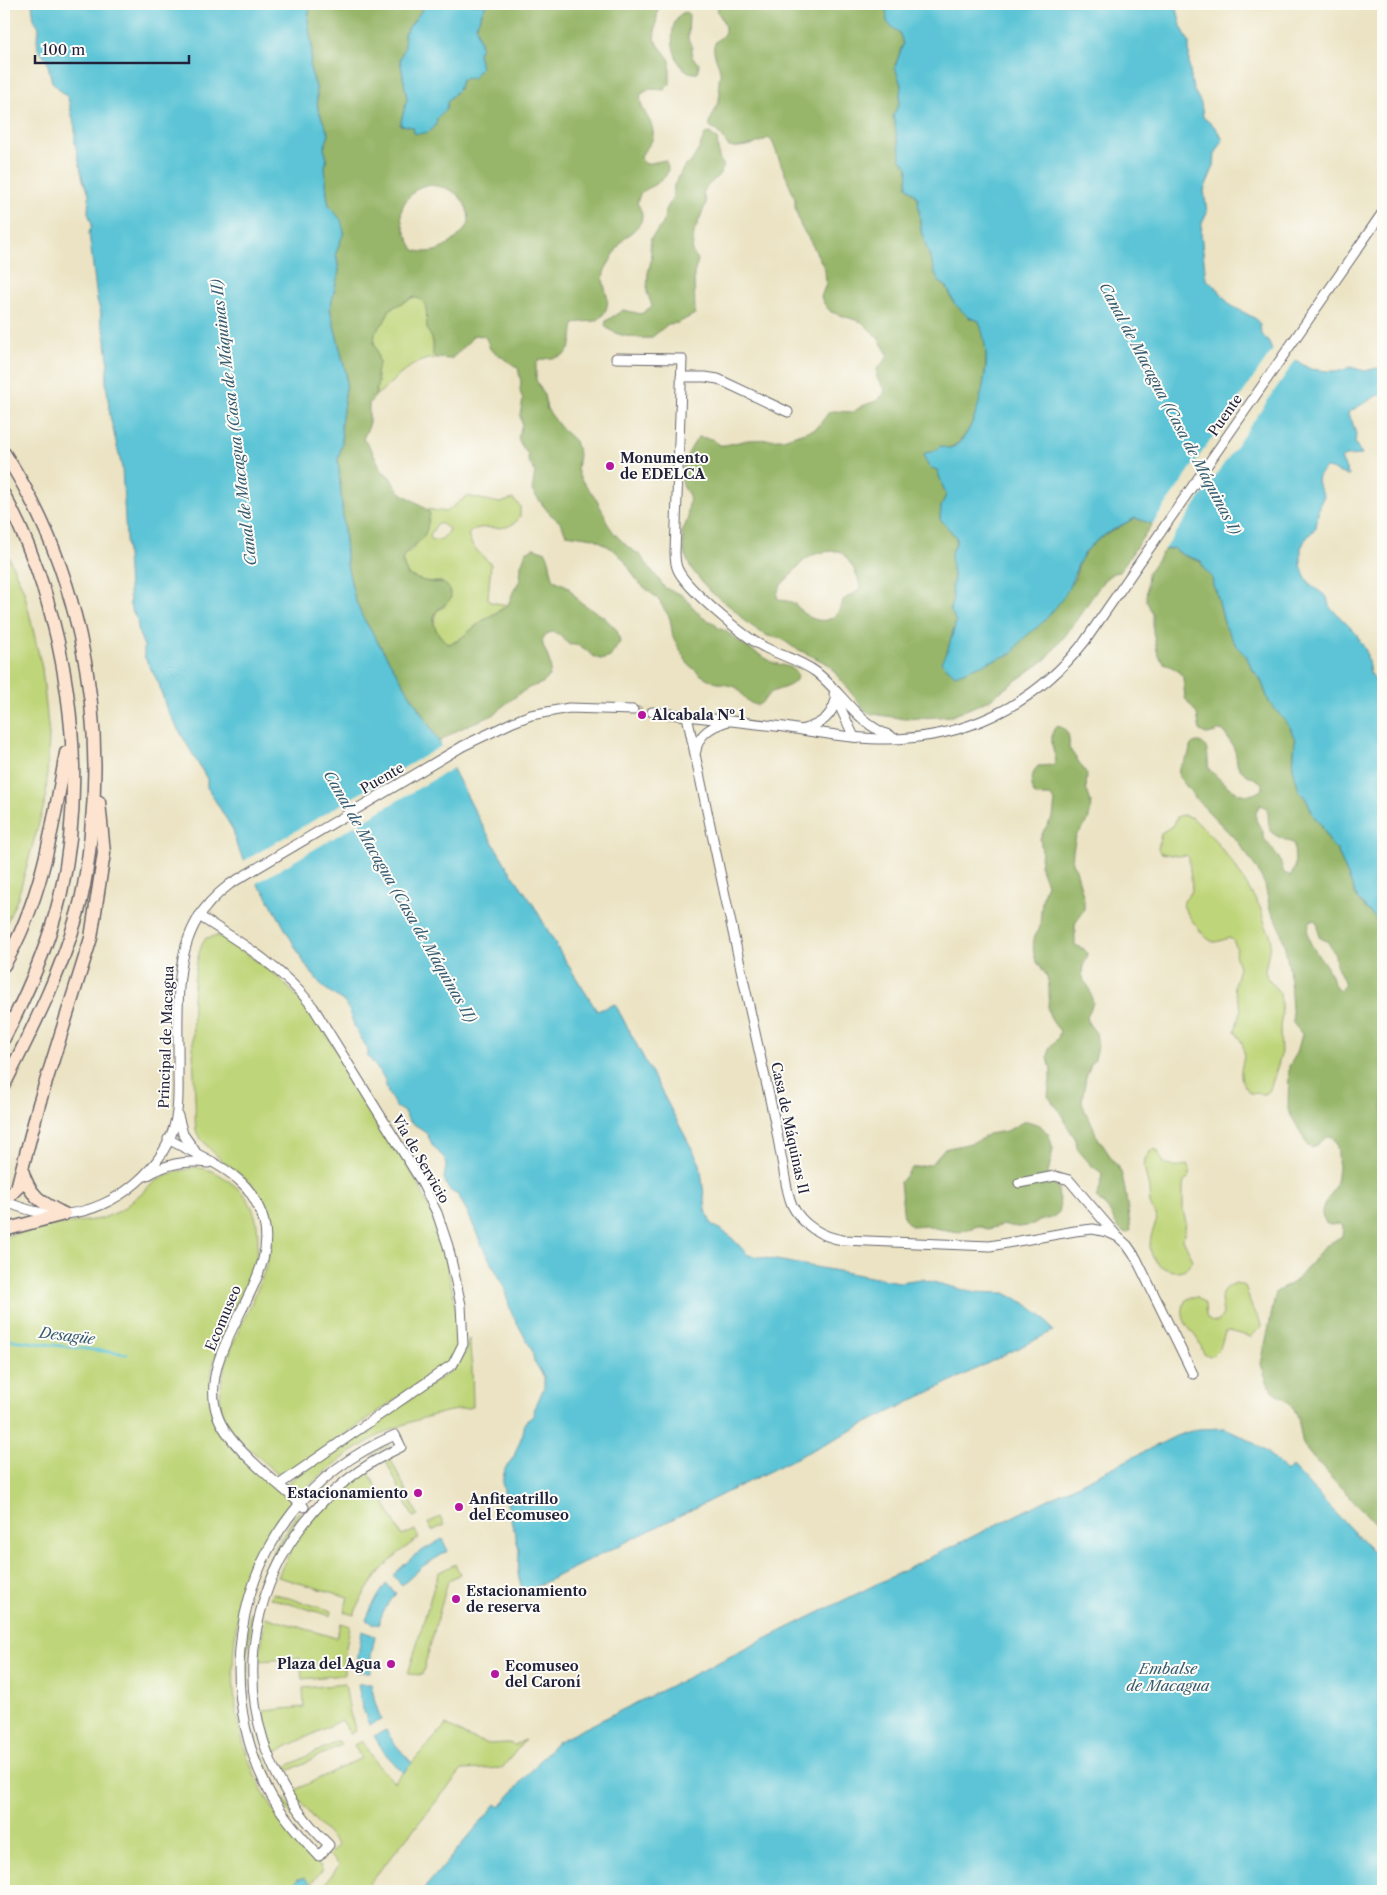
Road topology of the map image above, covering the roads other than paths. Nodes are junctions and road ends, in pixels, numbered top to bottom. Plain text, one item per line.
1 (1383, 212) edge
2 (616, 358) dead end
3 (681, 377) junction
4 (788, 412) dead end
5 (4, 452) edge
6 (4, 496) edge
7 (828, 684) junction
8 (836, 698) junction
9 (633, 710) tunnel mouth
10 (652, 712) tunnel mouth
11 (687, 716) junction
12 (730, 720) junction
13 (802, 730) junction
14 (70, 731) junction
15 (854, 737) junction
16 (898, 739) junction
17 (696, 756) junction
18 (94, 786) junction
19 (237, 879) joint
20 (199, 916) junction
21 (4, 965) edge
22 (4, 1038) edge
23 (4, 1085) edge
24 (178, 1110) junction
25 (168, 1140) junction
26 (200, 1157) junction
27 (213, 1164) junction
28 (22, 1170) junction
29 (136, 1183) junction
30 (1018, 1183) dead end
31 (4, 1199) edge
32 (64, 1214) junction
33 (4, 1230) edge
34 (1118, 1237) junction
35 (1193, 1374) dead end
36 (280, 1484) junction
37 (300, 1503) junction
38 (311, 1513) junction
39 (247, 1605) junction
40 (261, 1609) junction
41 (255, 1702) junction
42 (241, 1704) junction
43 (264, 1745) junction
44 (251, 1750) junction
45 (285, 1789) junction
46 (272, 1796) junction

1 - 16 street, Puente
2 - 3 street
3 - 4 street
3 - 7 street
5 - 18 main road
6 - 14 main road
7 - 8 street
7 - 16 street
8 - 13 street
8 - 15 street
9 - 19 street, Puente
10 - 11 street
11 - 12 street
11 - 17 street, Casa de Máquinas II
12 - 13 street
12 - 17 street
13 - 15 street
14 - 21 main road
14 - 22 main road
15 - 16 street
17 - 34 street, Casa de Máquinas II
18 - 23 main road
18 - 28 main road
19 - 20 street, Principal de Macagua
20 - 24 street, Principal de Macagua
20 - 36 street, Vía de Servicio
24 - 25 street, Principal de Macagua
24 - 26 street, Ecomuseo
25 - 26 street, Ecomuseo
25 - 29 street, Principal de Macagua
26 - 27 street, Ecomuseo
27 - 29 street, Ecomuseo
27 - 36 street, Ecomuseo
28 - 31 main road
28 - 32 main road
29 - 32 street, Principal de Macagua
30 - 34 street
31 - 32 street, Principal de Macagua
32 - 33 main road
34 - 35 street
36 - 37 street, Ecomuseo
37 - 38 street, Ecomuseo
37 - 38 street
37 - 39 street
38 - 40 street
39 - 40 street
39 - 42 street
40 - 41 street
41 - 42 street
41 - 43 street
42 - 44 street
43 - 44 street
43 - 45 street
44 - 46 street
45 - 46 street
45 - 46 street

